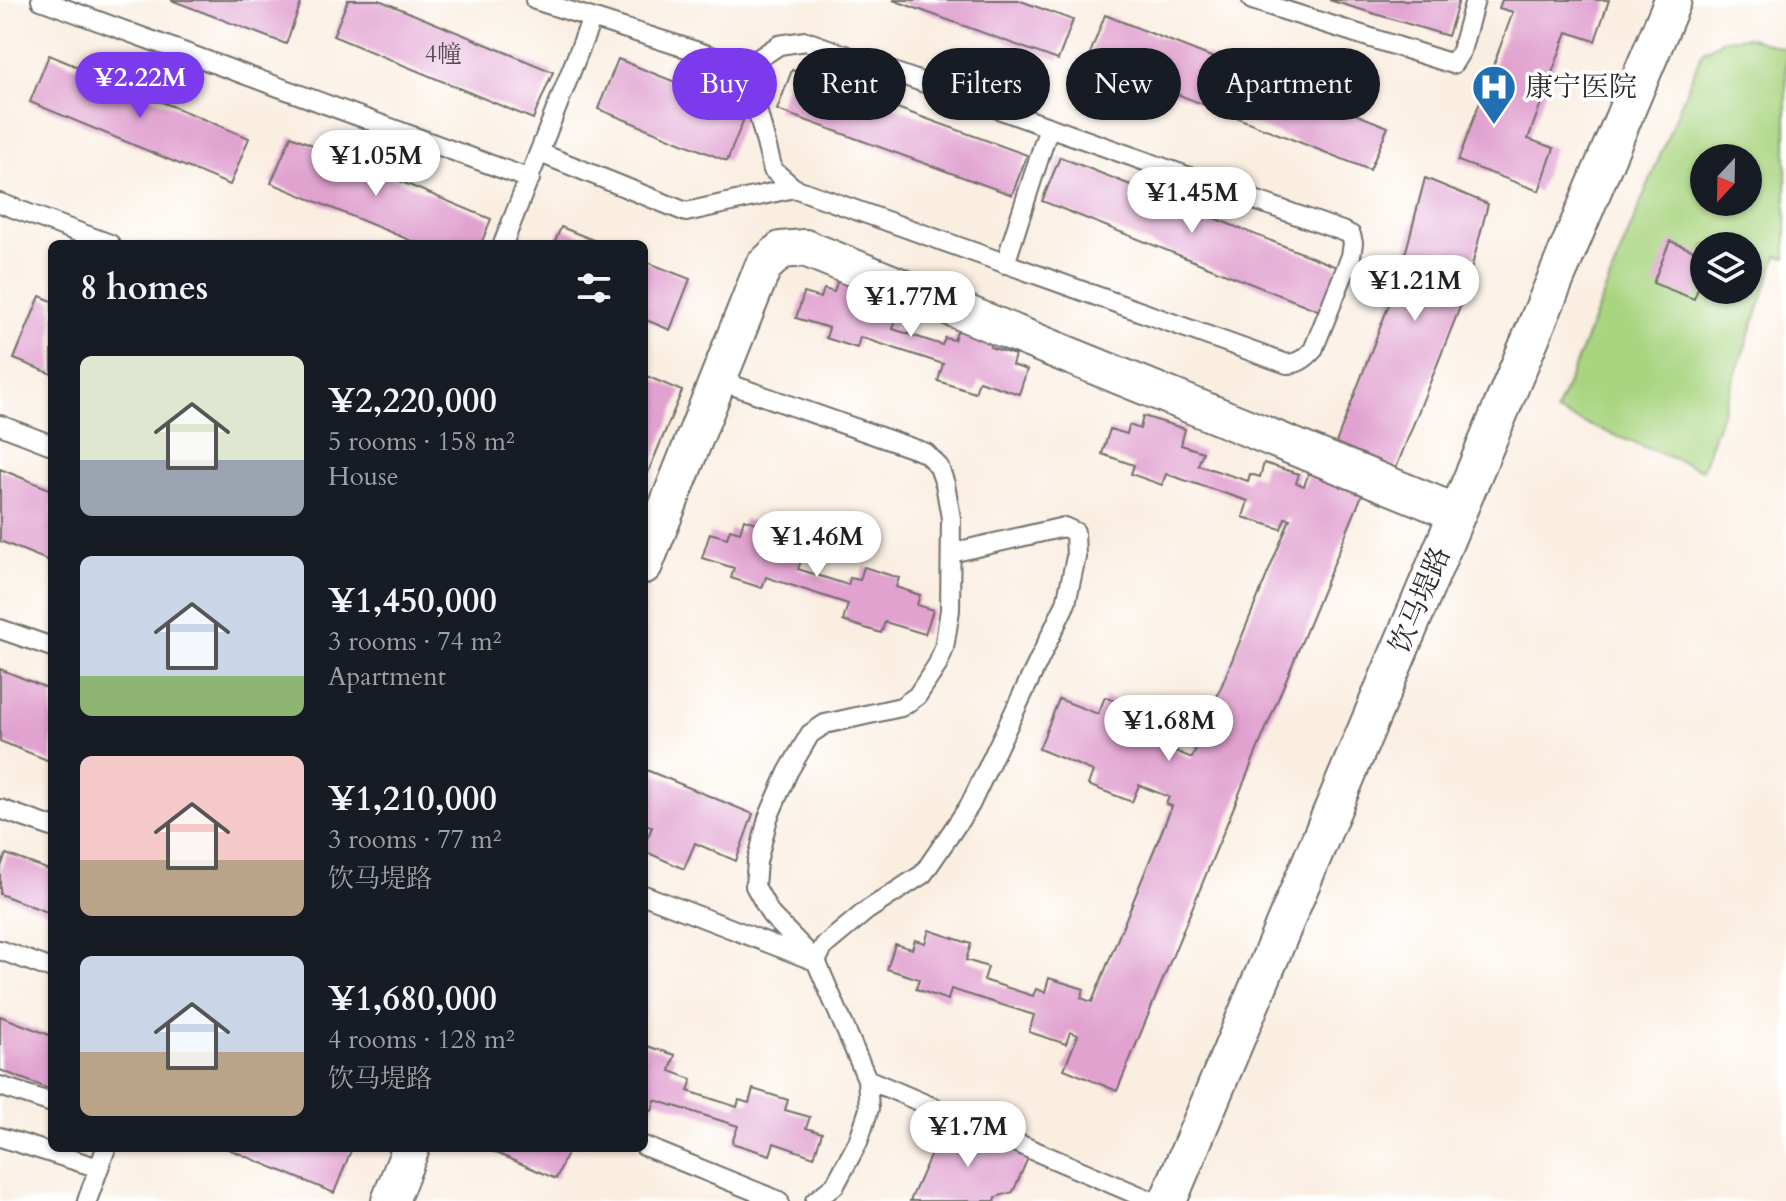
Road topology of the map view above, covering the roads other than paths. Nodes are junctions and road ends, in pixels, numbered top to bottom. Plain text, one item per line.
1 (41, 0) edge
2 (535, 0) edge
3 (1252, 0) edge
4 (1475, 0) edge
5 (1673, 0) edge
6 (592, 18) junction
7 (686, 48) edge
8 (774, 48) edge
9 (760, 120) edge
10 (1049, 127) junction
11 (540, 153) junction
12 (530, 179) junction
13 (794, 188) junction
14 (0, 203) edge
15 (99, 240) edge
16 (505, 240) edge
17 (1005, 264) junction
18 (718, 380) junction
19 (0, 425) edge
20 (48, 443) edge
21 (1457, 513) junction
22 (951, 553) junction
23 (648, 555) edge
24 (0, 629) edge
25 (48, 646) edge
26 (0, 809) edge
27 (48, 826) edge
28 (648, 897) edge
29 (0, 950) edge
30 (816, 961) junction
31 (48, 968) edge
32 (867, 1079) junction
33 (0, 1086) edge
34 (48, 1102) edge
35 (0, 1137) edge
36 (648, 1148) edge
37 (105, 1152) edge
38 (409, 1152) edge
39 (99, 1168) junction
40 (87, 1201) edge
41 (390, 1201) edge
42 (779, 1201) edge
43 (815, 1201) edge
44 (1152, 1201) edge
45 (1168, 1201) edge

1 - 12 lane
2 - 6 lane
3 - 4 lane
5 - 21 street, 饮马堤路
6 - 7 lane
6 - 11 lane
8 - 10 lane
9 - 13 lane
10 - 17 lane
10 - 17 lane
11 - 12 lane
11 - 13 lane
12 - 16 lane
13 - 17 lane
14 - 15 lane
18 - 21 street
18 - 22 lane
18 - 23 street
19 - 20 lane
21 - 45 street, 饮马堤路
22 - 30 lane
22 - 30 lane
24 - 25 lane
26 - 27 lane
28 - 30 lane
29 - 31 lane
30 - 32 lane
32 - 43 lane
32 - 44 lane
33 - 34 lane
35 - 39 lane
36 - 42 lane
37 - 39 lane
38 - 41 street
39 - 40 lane

